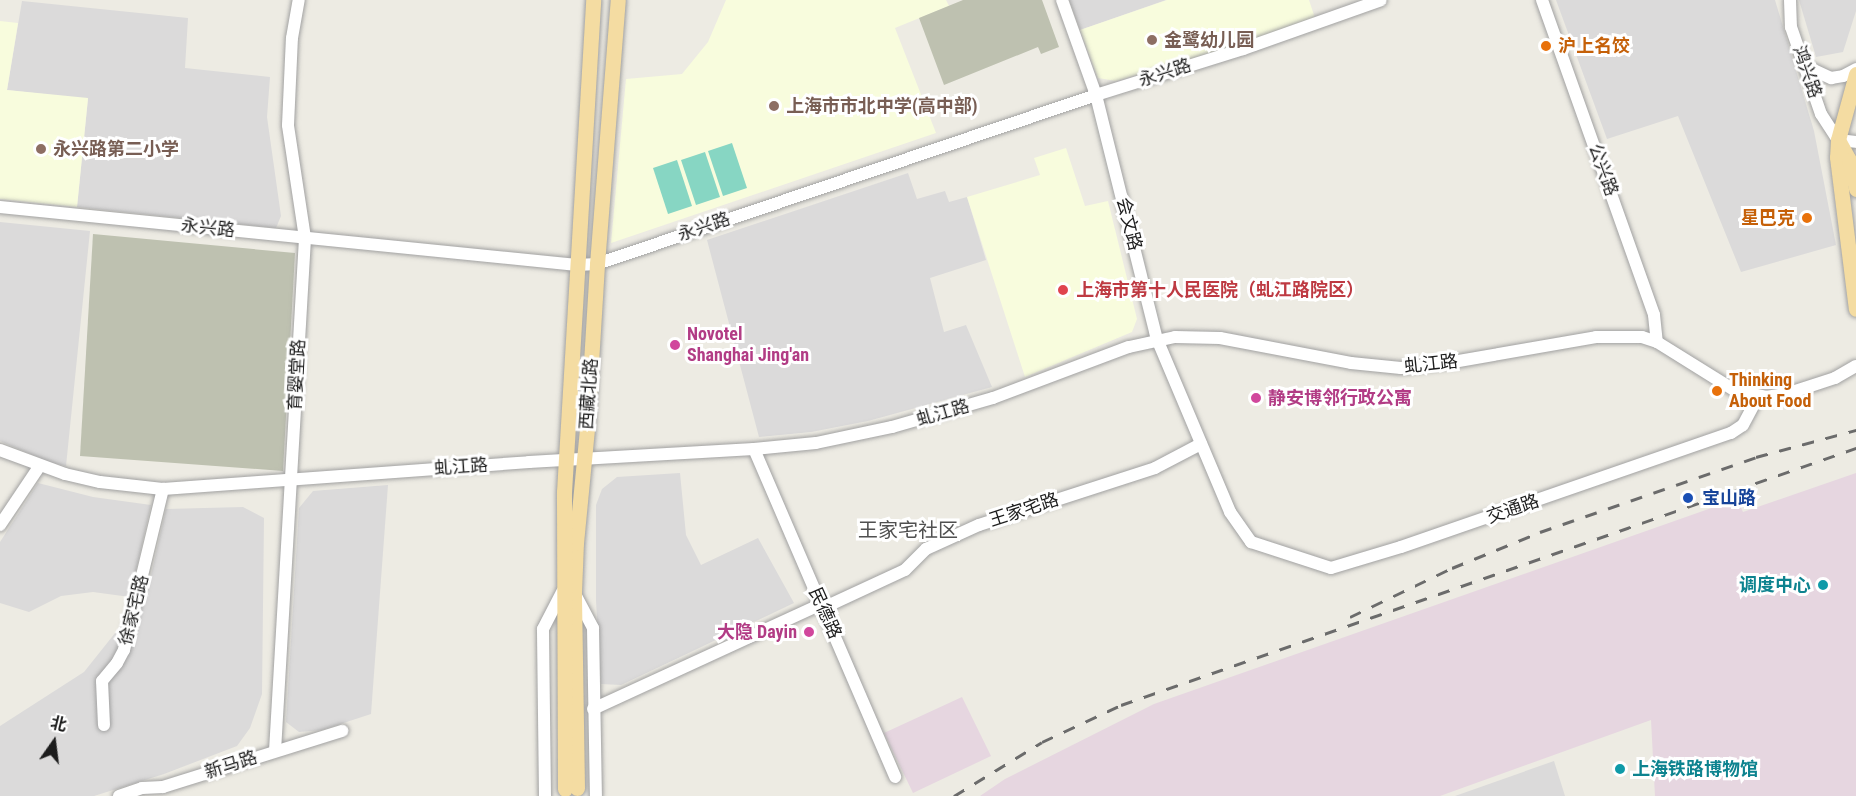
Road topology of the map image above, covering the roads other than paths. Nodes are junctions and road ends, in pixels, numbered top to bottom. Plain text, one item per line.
1 (299, 0) edge
2 (593, 0) edge
3 (618, 0) edge
4 (1062, 0) edge
5 (1381, 0) edge
6 (1542, 0) edge
7 (1790, 0) edge
8 (1805, 66) junction
9 (1856, 69) edge
10 (1856, 74) edge
11 (1096, 95) junction
12 (1838, 140) junction
13 (1856, 142) edge
14 (1856, 189) edge
15 (0, 207) edge
16 (305, 238) junction
17 (597, 264) junction
18 (577, 265) junction
19 (1856, 309) edge
20 (1157, 339) junction
21 (1657, 342) junction
22 (1856, 366) edge
23 (1758, 397) junction
24 (1201, 444) junction
25 (754, 449) junction
26 (0, 450) edge
27 (584, 459) junction
28 (566, 460) junction
29 (39, 467) junction
30 (290, 480) junction
31 (163, 489) junction
32 (0, 525) edge
33 (1251, 542) joint
34 (568, 592) junction
35 (822, 606) junction
36 (593, 709) junction
37 (104, 725) dead end
38 (342, 731) dead end
39 (275, 751) junction
40 (895, 777) dead end
41 (571, 789) dead end
42 (119, 796) edge
43 (545, 796) edge
44 (596, 796) edge

1 - 16 street, 育婴堂路
2 - 18 main road, 西藏北路
3 - 17 main road, 西藏北路
4 - 11 street, 会文路
5 - 11 street, 永兴路
6 - 21 street, 公兴路
7 - 8 street, 鸿兴路
8 - 9 street
8 - 12 street, 鸿兴路
10 - 12 main road
11 - 17 street, 永兴路
11 - 20 street, 会文路
12 - 13 street
12 - 14 main road
12 - 19 main road
15 - 16 street, 永兴路
16 - 18 street, 永兴路
16 - 30 street, 育婴堂路
17 - 18 street, 永兴路
17 - 27 main road, 西藏北路
18 - 28 main road, 西藏北路
20 - 21 street, 虬江路
20 - 24 street, 会文路
20 - 25 street, 虬江路
21 - 23 street, 虬江路
22 - 23 street, 虬江路
23 - 33 street, 交通路
24 - 33 street, 会文路
24 - 35 street, 王家宅路
25 - 27 street, 虬江路
25 - 35 street, 民德路
26 - 29 street, 虬江路
27 - 28 street, 虬江路
27 - 34 main road, 西藏北路
28 - 30 street, 虬江路
28 - 34 main road, 西藏北路
29 - 31 street, 虬江路
29 - 32 street
30 - 31 street, 虬江路
30 - 39 street, 育婴堂路
31 - 37 street, 徐家宅路
34 - 36 street
34 - 41 main road, 西藏北路
34 - 43 street
35 - 36 street, 王家宅路
35 - 40 street, 民德路
36 - 44 street
38 - 39 street, 新马路
39 - 42 street, 新马路

